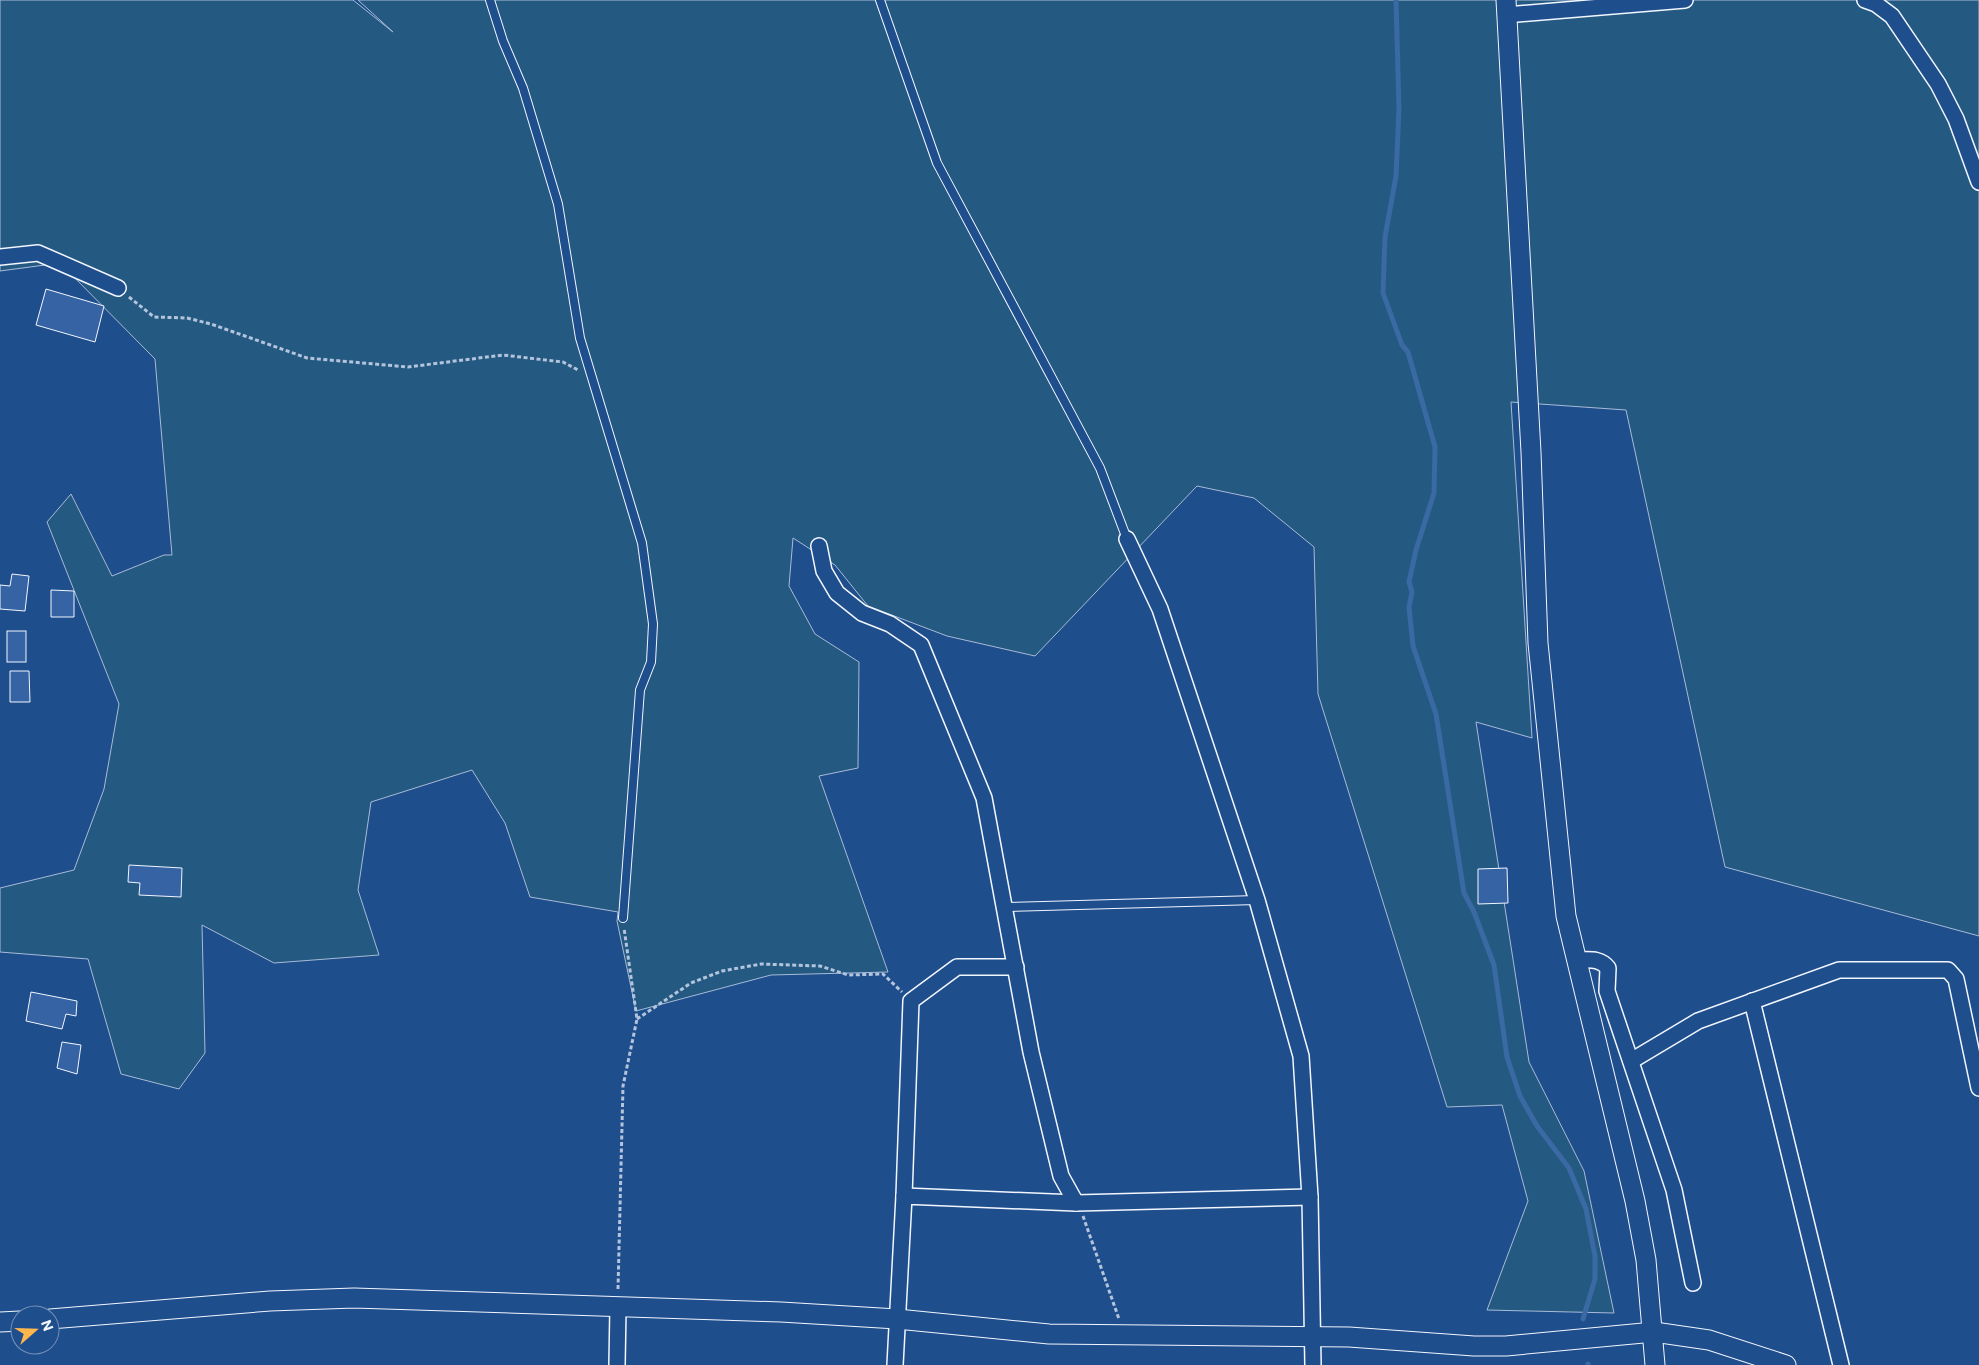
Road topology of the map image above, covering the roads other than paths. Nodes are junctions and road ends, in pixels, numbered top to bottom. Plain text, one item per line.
1 (490, 0) edge
2 (880, 0) edge
3 (1685, 0) edge
4 (1865, 0) edge
5 (1506, 7) edge
6 (1979, 182) edge
7 (0, 258) edge
8 (118, 288) road end
9 (1127, 539) joint
10 (819, 546) dead end
11 (1257, 900) junction
12 (1005, 907) junction
13 (623, 918) road end
14 (1578, 960) junction
15 (1016, 967) junction
16 (1752, 1001) junction
17 (1631, 1062) junction
18 (1979, 1088) edge
19 (904, 1196) junction
20 (1310, 1198) junction
21 (1076, 1203) junction
22 (1693, 1283) dead end
23 (618, 1308) junction
24 (60, 1318) edge
25 (897, 1319) junction
26 (1654, 1332) junction
27 (1313, 1336) junction
28 (617, 1365) edge
29 (895, 1365) edge
30 (1314, 1365) edge
31 (1655, 1365) edge
32 (1786, 1365) edge
33 (1841, 1365) edge

1 - 13 lane
2 - 9 lane
3 - 5 street
4 - 6 street
5 - 14 street
7 - 8 street
9 - 11 street
10 - 12 street
11 - 12 lane
11 - 20 street
12 - 15 street
14 - 17 street
14 - 26 street
15 - 19 street
15 - 21 street
16 - 17 street
16 - 18 street
16 - 33 street
17 - 22 street
19 - 21 street
19 - 25 street
20 - 21 street
20 - 27 street
23 - 24 street
23 - 25 street
23 - 28 street
25 - 27 street
25 - 29 street
26 - 27 street
26 - 31 street
26 - 32 street
27 - 30 street

